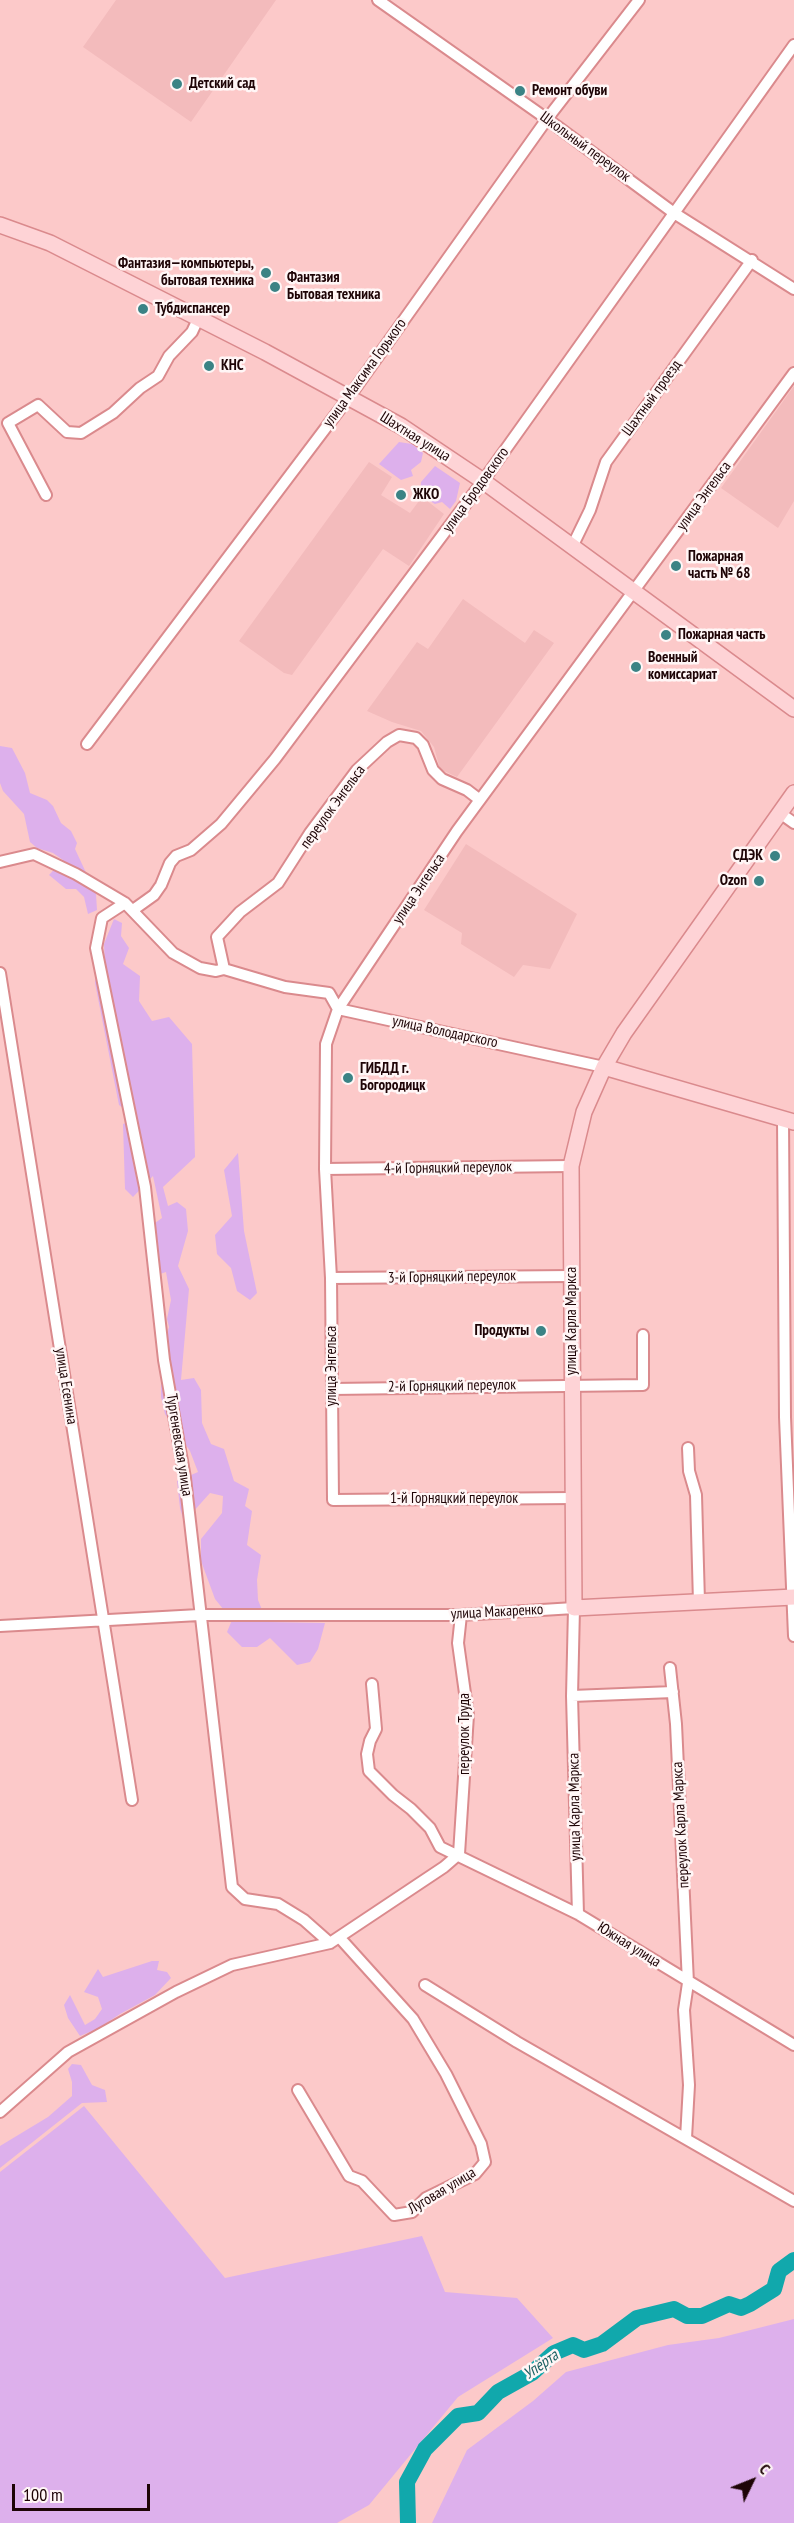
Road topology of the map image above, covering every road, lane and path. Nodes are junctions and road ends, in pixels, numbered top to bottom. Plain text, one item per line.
1 (378, 0) edge
2 (639, 0) edge
3 (794, 45) edge
4 (547, 118) junction
5 (674, 213) junction
6 (0, 225) edge
7 (752, 260) junction
8 (794, 289) edge
9 (198, 320) junction
10 (794, 374) edge
11 (349, 397) junction
12 (4, 421) edge
13 (483, 482) junction
14 (46, 495) dead end
15 (572, 547) junction
16 (633, 592) junction
17 (794, 709) edge
18 (87, 744) dead end
19 (794, 793) edge
20 (480, 800) junction
21 (780, 813) junction
22 (794, 823) edge
23 (0, 862) edge
24 (129, 906) junction
25 (224, 969) junction
26 (0, 973) edge
27 (338, 1009) junction
28 (604, 1067) junction
29 (789, 1120) edge
30 (572, 1166) junction
31 (325, 1169) junction
32 (572, 1276) junction
33 (331, 1278) junction
34 (643, 1335) dead end
35 (573, 1384) junction
36 (332, 1389) junction
37 (789, 1417) edge
38 (688, 1448) dead end
39 (574, 1498) junction
40 (333, 1500) joint
41 (793, 1597) edge
42 (699, 1602) junction
43 (574, 1608) junction
44 (200, 1615) junction
45 (461, 1615) junction
46 (104, 1621) junction
47 (794, 1622) edge
48 (0, 1626) edge
49 (794, 1636) edge
50 (670, 1668) dead end
51 (372, 1684) dead end
52 (673, 1692) junction
53 (572, 1696) junction
54 (132, 1800) dead end
55 (459, 1854) junction
56 (578, 1914) junction
57 (334, 1940) junction
58 (688, 1983) junction
59 (425, 1985) dead end
60 (794, 2044) edge
61 (298, 2090) dead end
62 (0, 2112) edge
63 (686, 2138) junction
64 (794, 2200) edge

1 - 4 street, Школьный переулок
2 - 4 street, улица Максима Горького
3 - 5 street, улица Бродовского
4 - 5 street, Школьный переулок
4 - 11 street, улица Максима Горького
5 - 7 street, Школьный переулок
5 - 13 street, улица Бродовского
6 - 9 main road, Шахтная улица
7 - 8 street, Школьный переулок
7 - 15 street, Шахтный проезд
9 - 11 main road, Шахтная улица
9 - 12 street
10 - 16 street, улица Энгельса
11 - 13 main road, Шахтная улица
11 - 18 street, улица Максима Горького
12 - 14 street
13 - 15 main road, Шахтная улица
13 - 24 street, улица Бродовского
15 - 16 main road, Шахтная улица
16 - 17 main road, Шахтная улица
16 - 20 street, улица Энгельса
19 - 21 main road, улица Карла Маркса
20 - 25 street, переулок Энгельса
20 - 27 street, улица Энгельса
21 - 22 street
21 - 28 main road, улица Карла Маркса
23 - 24 street, улица Володарского
24 - 25 street, улица Володарского
24 - 44 street, Тургеневская улица
25 - 27 street, улица Володарского
26 - 46 street, улица Есенина
27 - 28 street, улица Володарского
27 - 31 street, улица Энгельса
28 - 29 main road, улица Володарского
28 - 30 main road, улица Карла Маркса
29 - 37 street
30 - 31 street, 4-й Горняцкий переулок
30 - 32 main road, улица Карла Маркса
31 - 33 street, улица Энгельса
32 - 33 street, 3-й Горняцкий переулок
32 - 35 main road, улица Карла Маркса
33 - 36 street, улица Энгельса
34 - 35 street, 2-й Горняцкий переулок
35 - 36 street, 2-й Горняцкий переулок
35 - 39 main road, улица Карла Маркса
36 - 40 street, улица Энгельса
37 - 41 street
38 - 42 street
39 - 40 street, 1-й Горняцкий переулок
39 - 43 main road, улица Карла Маркса
41 - 42 main road, улица Макаренко
41 - 47 street
42 - 43 main road, улица Макаренко
43 - 45 street, улица Макаренко
43 - 53 street, улица Карла Маркса
44 - 45 street, улица Макаренко
44 - 46 street, улица Макаренко
44 - 57 street, Тургеневская улица
45 - 55 street, переулок Труда
46 - 48 street, улица Макаренко
46 - 54 street, улица Есенина
47 - 49 street
50 - 52 street, переулок Карла Маркса
51 - 55 street, Южная улица
52 - 53 street
52 - 58 street, переулок Карла Маркса
53 - 56 street, улица Карла Маркса
55 - 56 street, Южная улица
55 - 57 street
56 - 58 street, Южная улица
57 - 61 street, Луговая улица
57 - 62 street
58 - 60 street, Южная улица
58 - 63 street, переулок Карла Маркса
59 - 63 street
63 - 64 street

